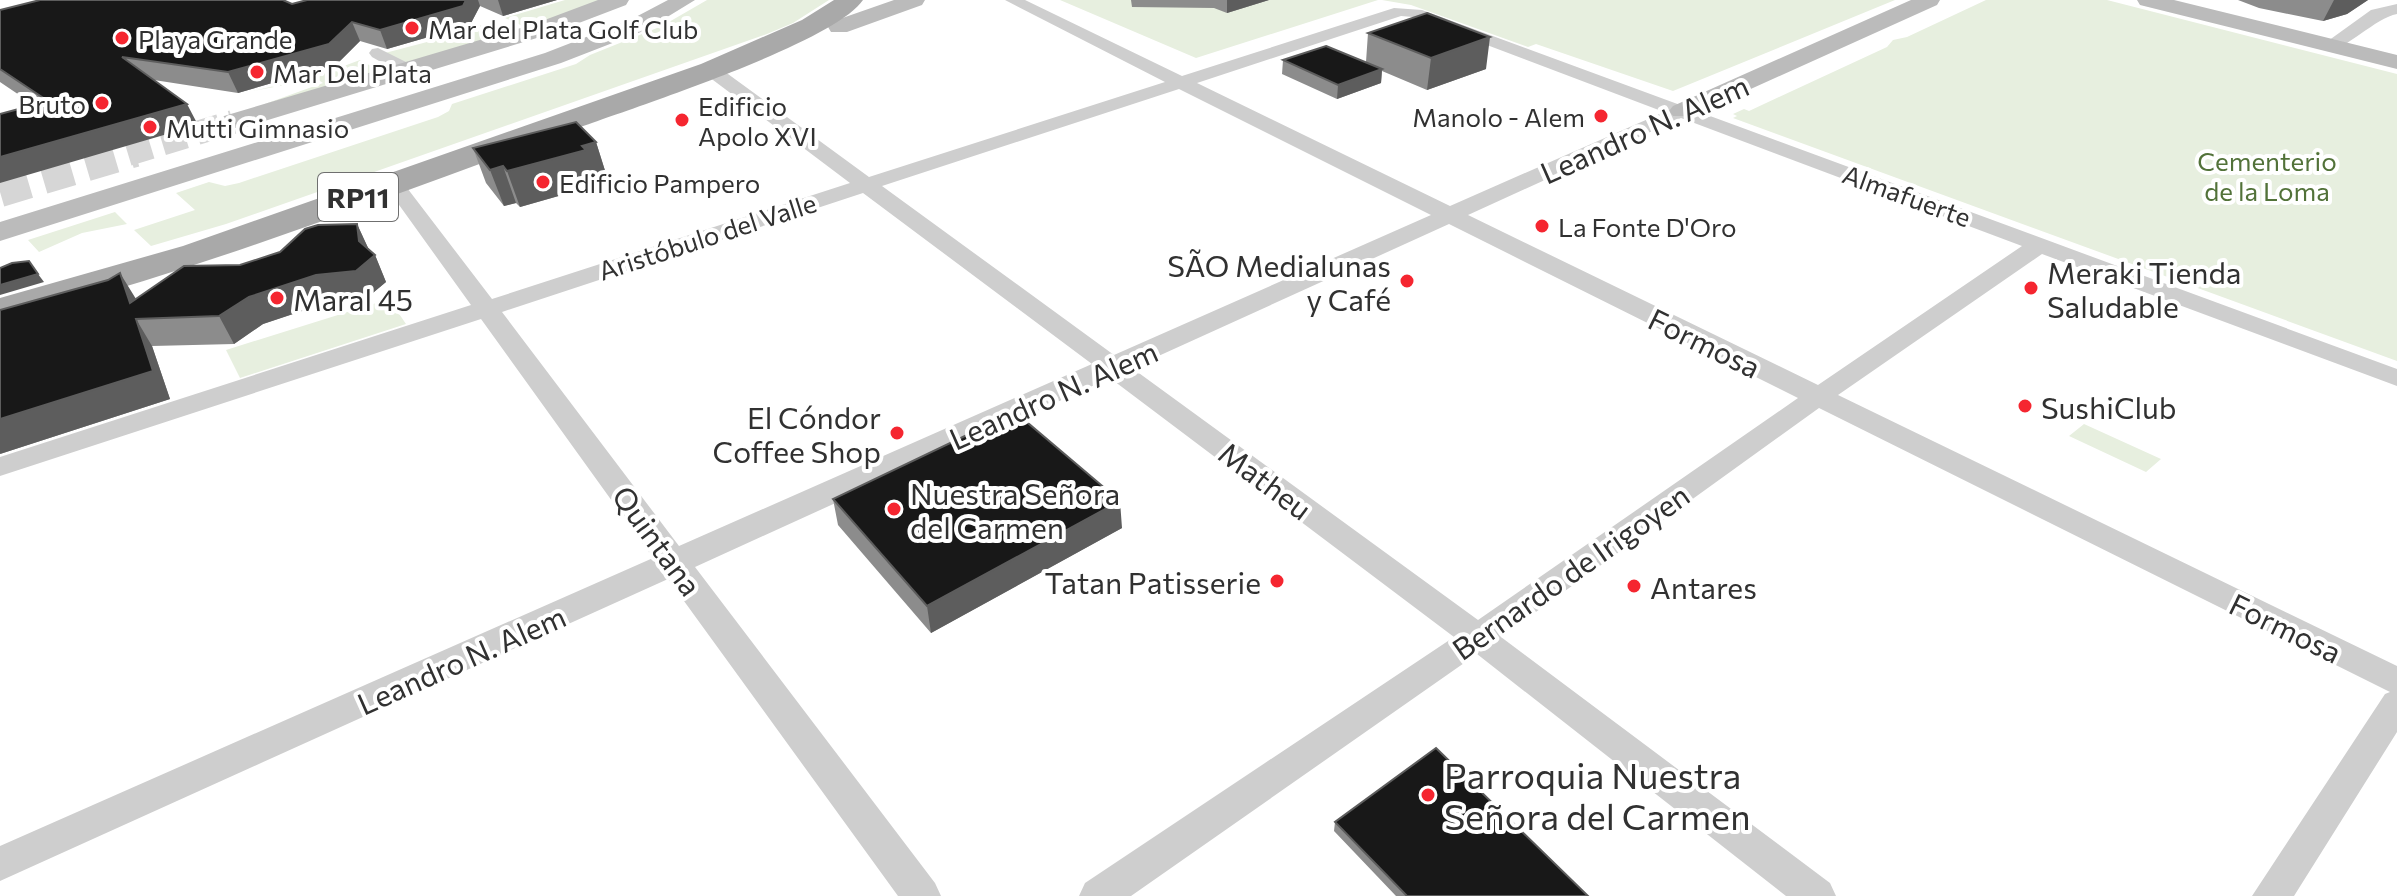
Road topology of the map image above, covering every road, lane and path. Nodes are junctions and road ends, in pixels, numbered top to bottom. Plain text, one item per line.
1 (618, 0) edge
2 (684, 0) edge
3 (851, 0) edge
4 (879, 0) edge
5 (914, 0) edge
6 (1013, 0) edge
7 (1929, 0) edge
8 (2148, 0) edge
9 (2195, 0) edge
10 (2397, 9) edge
11 (1416, 13) joint
12 (839, 27) junction
13 (2336, 41) junction
14 (2397, 50) edge
15 (378, 53) edge
16 (2397, 62) edge
17 (408, 70) junction
18 (711, 70) junction
19 (1180, 82) junction
20 (1682, 111) junction
21 (233, 122) tunnel mouth
22 (394, 184) junction
23 (867, 184) junction
24 (1449, 216) junction
25 (0, 232) edge
26 (2039, 245) junction
27 (110, 280) junction
28 (487, 308) junction
29 (0, 310) edge
30 (0, 332) edge
31 (1114, 367) junction
32 (2397, 378) edge
33 (1817, 397) junction
34 (0, 467) edge
35 (676, 564) junction
36 (1478, 637) junction
37 (2397, 681) edge
38 (2397, 703) edge
39 (0, 864) edge
40 (921, 896) edge
41 (1099, 896) edge
42 (1816, 896) edge
43 (2272, 896) edge

1 - 17 main road
2 - 25 main road
3 - 18 main road, RP11
4 - 12 main road, RP11
5 - 12 main road
6 - 19 street, Formosa
7 - 20 main road, Leandro N. Alem
8 - 13 main road
9 - 13 main road
10 - 13 street
11 - 19 street, Aristóbulo del Valle
11 - 20 street, Almafuerte
12 - 18 main road, RP11
13 - 14 main road
13 - 16 main road
15 - 17 street
17 - 21 main road
18 - 22 main road, RP11
18 - 23 street, Matheu
19 - 23 street, Aristóbulo del Valle
19 - 24 street, Formosa
20 - 24 street, Leandro N. Alem
20 - 26 street, Almafuerte
22 - 27 main road, RP11
22 - 28 street, Quintana
23 - 28 street, Aristóbulo del Valle
23 - 31 street, Matheu
24 - 31 street, Leandro N. Alem
24 - 33 street, Formosa
26 - 32 street, Almafuerte
26 - 33 street, Bernardo de Irigoyen
27 - 29 main road, RP11
27 - 30 street
28 - 34 street, Aristóbulo del Valle
28 - 35 street, Quintana
31 - 35 street, Leandro N. Alem
31 - 36 street, Matheu
33 - 36 street, Bernardo de Irigoyen
33 - 37 street, Formosa
35 - 39 street, Leandro N. Alem
35 - 40 street, Quintana
36 - 41 street, Bernardo de Irigoyen
36 - 42 street, Matheu
38 - 43 street

